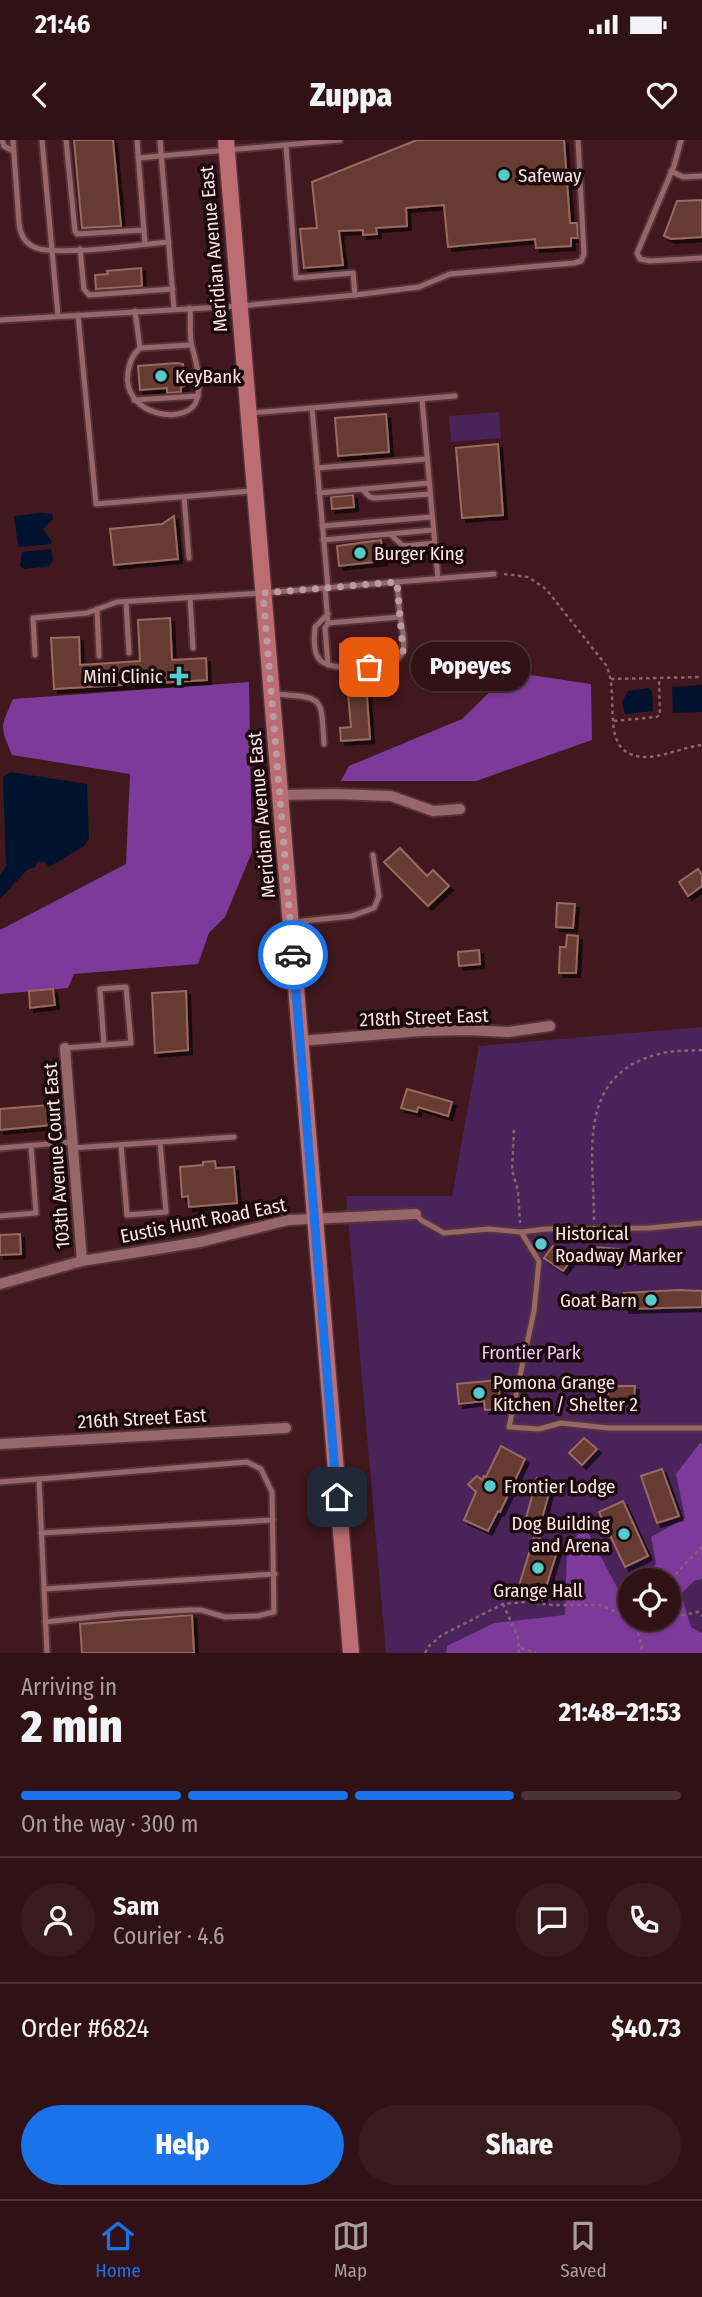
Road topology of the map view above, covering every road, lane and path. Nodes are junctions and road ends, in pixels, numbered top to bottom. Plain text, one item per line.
1 (2, 140) edge
2 (13, 140) edge
3 (41, 140) edge
4 (66, 140) edge
5 (137, 140) edge
6 (160, 140) edge
7 (339, 140) edge
8 (578, 140) edge
9 (681, 140) edge
10 (226, 145) edge
11 (286, 146) junction
12 (13, 151) junction
13 (162, 156) junction
14 (138, 159) junction
15 (671, 171) junction
16 (702, 176) edge
17 (144, 230) junction
18 (169, 242) junction
19 (145, 244) junction
20 (80, 249) junction
21 (52, 251) junction
22 (702, 258) edge
23 (173, 289) junction
24 (355, 295) junction
25 (239, 306) junction
26 (190, 308) junction
27 (174, 309) junction
28 (135, 312) junction
29 (78, 315) junction
30 (58, 316) junction
31 (0, 320) edge
32 (191, 345) junction
33 (140, 348) junction
34 (198, 396) junction
35 (455, 396) dead end
36 (422, 399) junction
37 (134, 400) junction
38 (312, 408) junction
39 (248, 413) junction
40 (427, 459) junction
41 (317, 468) junction
42 (429, 483) junction
43 (362, 489) junction
44 (254, 490) junction
45 (319, 493) junction
46 (430, 494) junction
47 (184, 497) junction
48 (432, 517) junction
49 (322, 526) junction
50 (433, 530) junction
51 (390, 534) junction
52 (323, 540) junction
53 (435, 543) junction
54 (189, 558) dead end
55 (494, 574) joint
56 (438, 579) junction
57 (397, 582) junction
58 (326, 588) junction
59 (263, 593) junction
60 (190, 598) junction
61 (126, 602) junction
62 (97, 609) junction
63 (328, 614) junction
64 (400, 617) junction
65 (328, 623) junction
66 (193, 648) dead end
67 (129, 653) dead end
68 (35, 655) dead end
69 (99, 656) dead end
70 (328, 665) junction
71 (702, 677) edge
72 (659, 678) junction
73 (611, 679) junction
74 (272, 694) junction
75 (614, 721) junction
76 (324, 744) dead end
77 (702, 745) edge
78 (281, 795) junction
79 (460, 809) dead end
80 (373, 855) dead end
81 (291, 922) junction
82 (550, 1026) dead end
83 (300, 1041) junction
84 (104, 1045) junction
85 (65, 1048) joint
86 (702, 1050) edge
87 (514, 1130) dead end
88 (234, 1138) dead end
89 (160, 1142) junction
90 (72, 1145) junction
91 (121, 1145) junction
92 (31, 1146) junction
93 (0, 1148) edge
94 (416, 1214) joint
95 (0, 1216) edge
96 (314, 1218) junction
97 (702, 1223) edge
98 (594, 1228) junction
99 (521, 1232) junction
100 (82, 1261) junction
101 (0, 1284) edge
102 (286, 1428) dead end
103 (702, 1428) edge
104 (0, 1444) edge
105 (39, 1479) junction
106 (0, 1482) edge
107 (273, 1520) junction
108 (41, 1533) junction
109 (702, 1547) edge
110 (681, 1568) edge
111 (275, 1574) junction
112 (44, 1589) junction
113 (503, 1604) junction
114 (618, 1613) edge
115 (681, 1615) edge
116 (702, 1616) edge
117 (46, 1622) junction
118 (638, 1631) edge
119 (521, 1648) junction
120 (47, 1653) edge
121 (351, 1653) edge
122 (425, 1653) edge
123 (519, 1653) edge
124 (536, 1653) edge
125 (639, 1653) edge

1 - 12 lane
2 - 12 lane
3 - 21 lane
4 - 17 lane
5 - 14 lane
6 - 13 lane
7 - 11 lane
8 - 24 lane
9 - 15 lane
10 - 11 lane
10 - 13 lane
10 - 25 main road, Meridian Avenue East
11 - 24 lane
12 - 21 lane
13 - 14 lane
13 - 18 lane
14 - 17 lane
15 - 16 lane
15 - 22 lane
17 - 19 lane
18 - 19 lane
18 - 23 lane
19 - 20 lane
20 - 21 lane
20 - 23 lane
21 - 30 lane
23 - 27 lane
24 - 25 lane
25 - 26 lane
25 - 39 main road, Meridian Avenue East
26 - 27 lane
26 - 32 lane
27 - 28 lane
28 - 29 lane
28 - 33 lane
29 - 30 lane
29 - 47 lane
30 - 31 lane
32 - 33 lane
32 - 34 lane
33 - 37 lane
34 - 37 lane
34 - 37 lane
35 - 36 lane
36 - 38 lane
36 - 40 lane
38 - 39 lane
38 - 41 lane
39 - 44 main road, Meridian Avenue East
40 - 41 lane
40 - 42 lane
41 - 45 lane
42 - 43 lane
42 - 46 lane
43 - 45 lane
43 - 46 lane
44 - 47 lane
44 - 59 main road, Meridian Avenue East
45 - 49 lane
46 - 48 lane
47 - 54 lane
48 - 49 lane
48 - 50 lane
49 - 52 lane
50 - 51 lane
50 - 53 lane
51 - 52 lane
51 - 53 lane
52 - 58 lane
53 - 56 lane
55 - 56 lane
55 - 73 path
56 - 57 lane
57 - 58 lane
57 - 64 lane
58 - 59 lane
58 - 63 lane
59 - 60 lane
59 - 74 main road, Meridian Avenue East
60 - 61 lane
60 - 66 lane
61 - 62 lane
61 - 67 lane
62 - 68 lane
62 - 69 lane
63 - 65 lane
63 - 70 lane
64 - 65 lane
64 - 70 lane
65 - 70 lane
71 - 72 path
72 - 73 path
72 - 75 path
73 - 75 path
74 - 76 lane
74 - 78 main road, Meridian Avenue East
75 - 77 path
78 - 79 street
78 - 81 main road, Meridian Avenue East
80 - 81 lane
81 - 83 main road, Meridian Avenue East
82 - 83 street, 218th Street East
83 - 96 main road, Meridian Avenue East
84 - 84 lane
84 - 85 lane
85 - 90 street, 103th Avenue Court East
86 - 98 path
87 - 99 path
88 - 89 lane
89 - 91 lane
89 - 91 lane
90 - 91 lane
90 - 92 lane
90 - 100 street, 103th Avenue Court East
92 - 93 lane
92 - 95 lane
94 - 96 street, Eustis Hunt Road East
94 - 99 lane
96 - 100 street, Eustis Hunt Road East
96 - 121 main road, Meridian Avenue East
97 - 98 lane
98 - 99 lane
99 - 103 lane
100 - 101 street, Eustis Hunt Road East
102 - 104 street, 216th Street East
105 - 106 lane
105 - 107 lane
105 - 108 lane
107 - 108 lane
107 - 111 lane
108 - 112 lane
109 - 110 path
111 - 112 lane
111 - 117 lane
112 - 117 lane
113 - 114 path
113 - 119 path
113 - 122 path
115 - 116 path
117 - 120 lane
118 - 125 path
119 - 123 path
119 - 124 path

